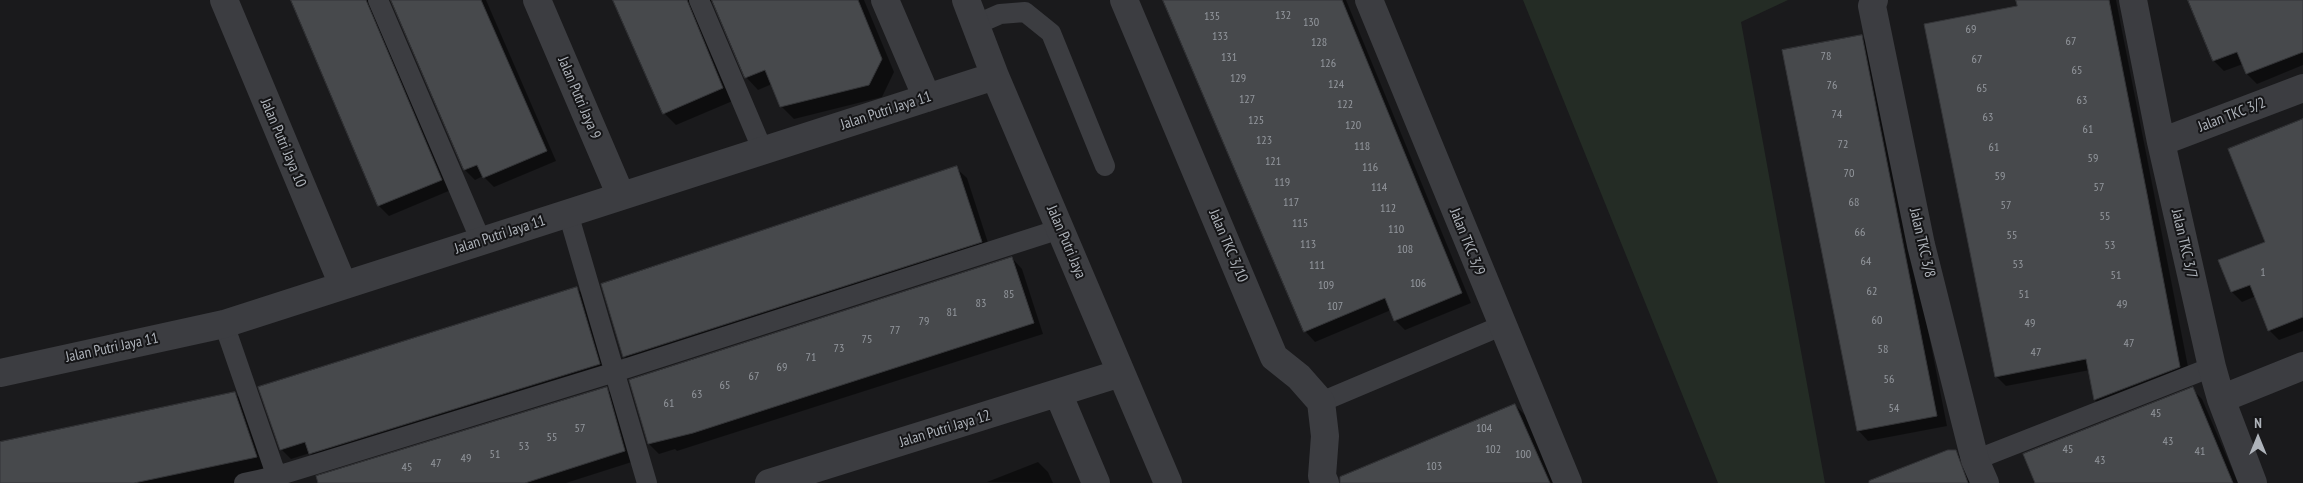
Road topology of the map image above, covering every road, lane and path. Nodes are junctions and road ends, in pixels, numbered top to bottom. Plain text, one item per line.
1 (224, 0) edge
2 (378, 0) edge
3 (537, 0) edge
4 (698, 0) edge
5 (885, 0) edge
6 (1124, 0) edge
7 (1369, 0) edge
8 (1874, 0) edge
9 (2133, 0) edge
10 (971, 12) edge
11 (995, 76) junction
12 (2303, 88) edge
13 (927, 98) junction
14 (2161, 142) junction
15 (763, 150) junction
16 (1105, 166) dead end
17 (621, 196) junction
18 (568, 213) junction
19 (1060, 229) junction
20 (481, 241) junction
21 (343, 285) junction
22 (224, 324) junction
23 (1502, 326) junction
24 (2303, 366) edge
25 (2212, 367) junction
26 (615, 372) junction
27 (0, 373) edge
28 (1121, 373) junction
29 (1058, 394) junction
30 (2221, 399) junction
31 (1321, 402) junction
32 (1980, 472) edge
33 (835, 474) edge
34 (278, 479) edge
35 (244, 483) edge
36 (648, 483) edge
37 (769, 483) edge
38 (1096, 483) edge
39 (1168, 483) edge
40 (1325, 483) edge
41 (1568, 483) edge
42 (2253, 483) edge

1 - 21 street, Jalan Putri Jaya 10
2 - 20 lane
3 - 17 street, Jalan Putri Jaya 9
4 - 15 lane
5 - 13 street
6 - 31 street, Jalan TKC 3/10
7 - 23 street, Jalan TKC 3/9
8 - 32 street, Jalan TKC 3/8
9 - 14 street, Jalan TKC 3/7
10 - 11 street, Jalan Putri Jaya
10 - 16 lane
11 - 13 street, Jalan Putri Jaya 11
11 - 19 street, Jalan Putri Jaya
12 - 14 street, Jalan TKC 3/2
13 - 15 street, Jalan Putri Jaya 11
14 - 25 street, Jalan TKC 3/7
15 - 17 street, Jalan Putri Jaya 11
17 - 18 street, Jalan Putri Jaya 11
18 - 20 street, Jalan Putri Jaya 11
18 - 26 lane
19 - 26 lane
19 - 28 street, Jalan Putri Jaya
20 - 21 street, Jalan Putri Jaya 11
21 - 22 street, Jalan Putri Jaya 11
22 - 27 street, Jalan Putri Jaya 11
22 - 34 lane
23 - 31 lane
23 - 41 street, Jalan TKC 3/9
24 - 30 street
25 - 30 street, Jalan TKC 3/7
25 - 32 lane
26 - 34 lane
26 - 36 lane
28 - 29 street, Jalan Putri Jaya 12
28 - 39 street, Jalan Putri Jaya
29 - 33 street, Jalan Putri Jaya 12
29 - 38 street
30 - 42 street, Jalan TKC 3/7
31 - 40 street
33 - 37 street, Jalan Putri Jaya 12
34 - 35 lane

